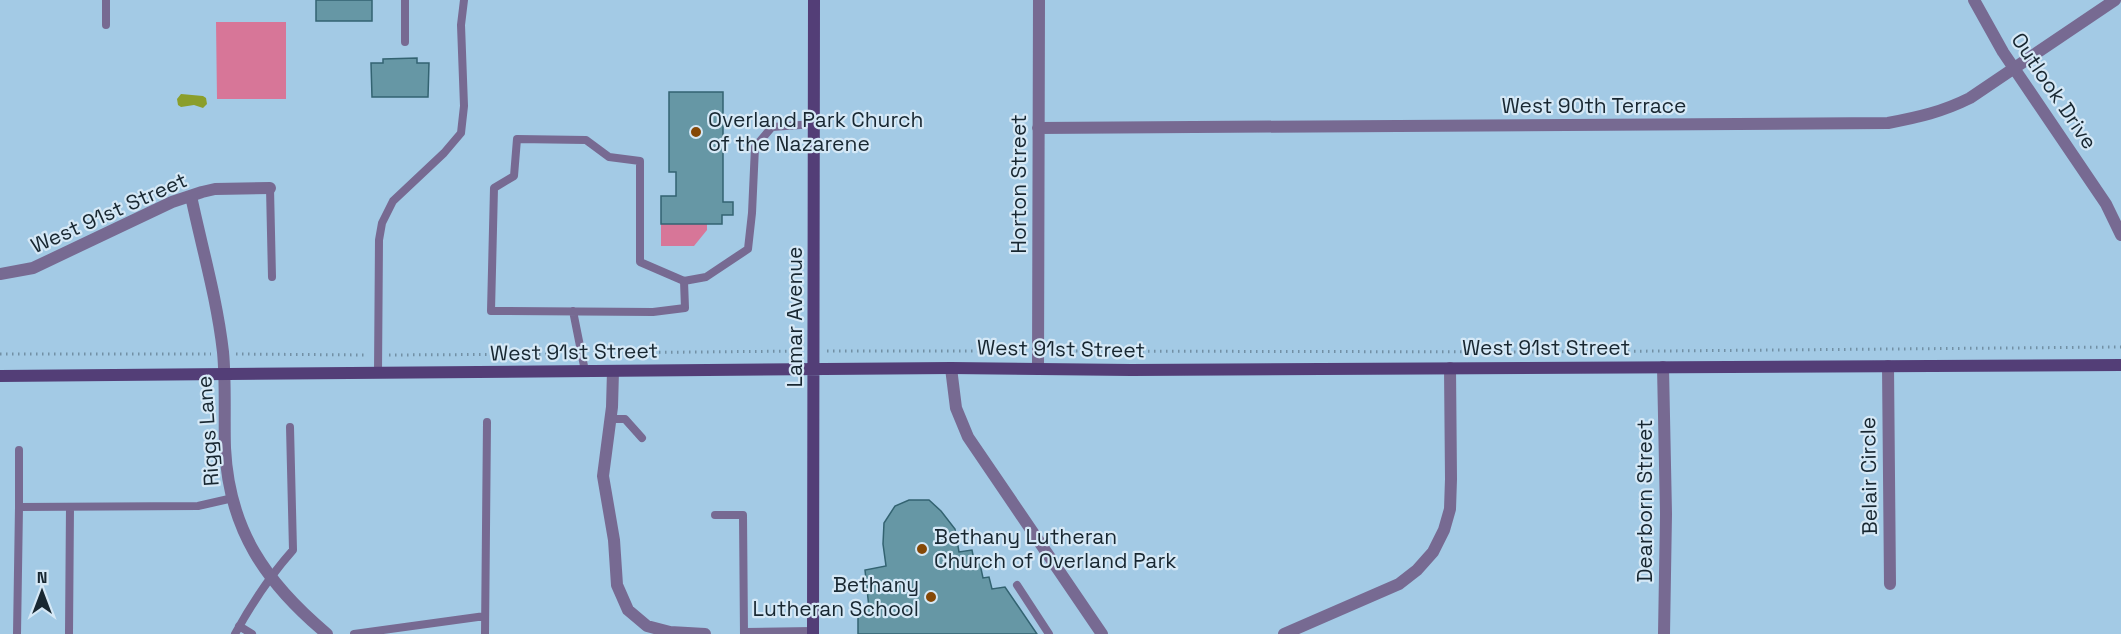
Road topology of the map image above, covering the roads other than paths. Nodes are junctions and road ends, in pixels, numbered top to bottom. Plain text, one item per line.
1 (106, 0) edge
2 (405, 0) edge
3 (464, 0) edge
4 (814, 0) edge
5 (1038, 0) edge
6 (1974, 0) edge
7 (2115, 0) edge
8 (106, 25) dead end
9 (405, 42) dead end
10 (2015, 69) junction
11 (814, 124) junction
12 (1038, 128) junction
13 (270, 188) joint
14 (191, 196) junction
15 (2121, 235) edge
16 (0, 274) edge
17 (272, 277) dead end
18 (684, 281) junction
19 (573, 311) junction
20 (2121, 365) edge
21 (1888, 366) junction
22 (1663, 367) junction
23 (951, 368) junction
24 (1450, 368) junction
25 (1038, 369) junction
26 (814, 370) junction
27 (585, 371) junction
28 (613, 371) junction
29 (378, 374) junction
30 (224, 375) junction
31 (0, 376) edge
32 (610, 419) junction
33 (487, 422) dead end
34 (290, 427) dead end
35 (642, 438) dead end
36 (19, 450) dead end
37 (233, 498) junction
38 (19, 507) junction
39 (70, 507) junction
40 (715, 515) dead end
41 (269, 576) junction
42 (1890, 584) dead end
43 (1017, 585) dead end
44 (485, 616) junction
45 (240, 626) junction
46 (813, 633) edge
47 (17, 634) edge
48 (69, 634) edge
49 (235, 634) edge
50 (252, 634) edge
51 (327, 634) edge
52 (354, 634) edge
53 (485, 634) edge
54 (684, 634) edge
55 (705, 634) edge
56 (745, 634) edge
57 (1049, 634) edge
58 (1102, 634) edge
59 (1284, 634) edge
60 (1664, 634) edge

1 - 8 lane
2 - 9 lane
3 - 29 lane
4 - 11 street, Lamar Avenue
5 - 12 street, Horton Street
6 - 10 street, Outlook Drive
7 - 10 street, West 90th Terrace
10 - 12 street, West 90th Terrace
10 - 15 street, Outlook Drive
11 - 18 lane
11 - 26 street, Lamar Avenue
12 - 25 street, Horton Street
13 - 14 street, West 91st Street
13 - 17 lane
14 - 16 street, West 91st Street
14 - 30 street, Riggs Lane
18 - 19 lane
18 - 19 lane
19 - 27 lane
20 - 21 street, West 91st Street
21 - 22 street, West 91st Street
21 - 42 street, Belair Circle
22 - 24 street, West 91st Street
22 - 60 street, Dearborn Street
23 - 25 street, West 91st Street
23 - 26 street, West 91st Street
23 - 58 street
24 - 25 street, West 91st Street
24 - 59 street
26 - 28 street, West 91st Street
26 - 46 street, Lamar Avenue
27 - 28 street, West 91st Street
27 - 29 street, West 91st Street
28 - 32 street
29 - 30 street, West 91st Street
30 - 31 street, West 91st Street
30 - 37 street, Riggs Lane
32 - 35 lane
32 - 54 street
33 - 44 lane
34 - 41 lane
36 - 38 lane
37 - 39 lane
37 - 41 street, Riggs Lane
38 - 39 lane
38 - 47 lane
39 - 48 lane
40 - 56 lane
41 - 45 lane
41 - 51 street, Riggs Lane
43 - 57 lane
44 - 52 lane
44 - 53 lane
45 - 49 lane
45 - 50 lane
46 - 56 street
54 - 55 street

